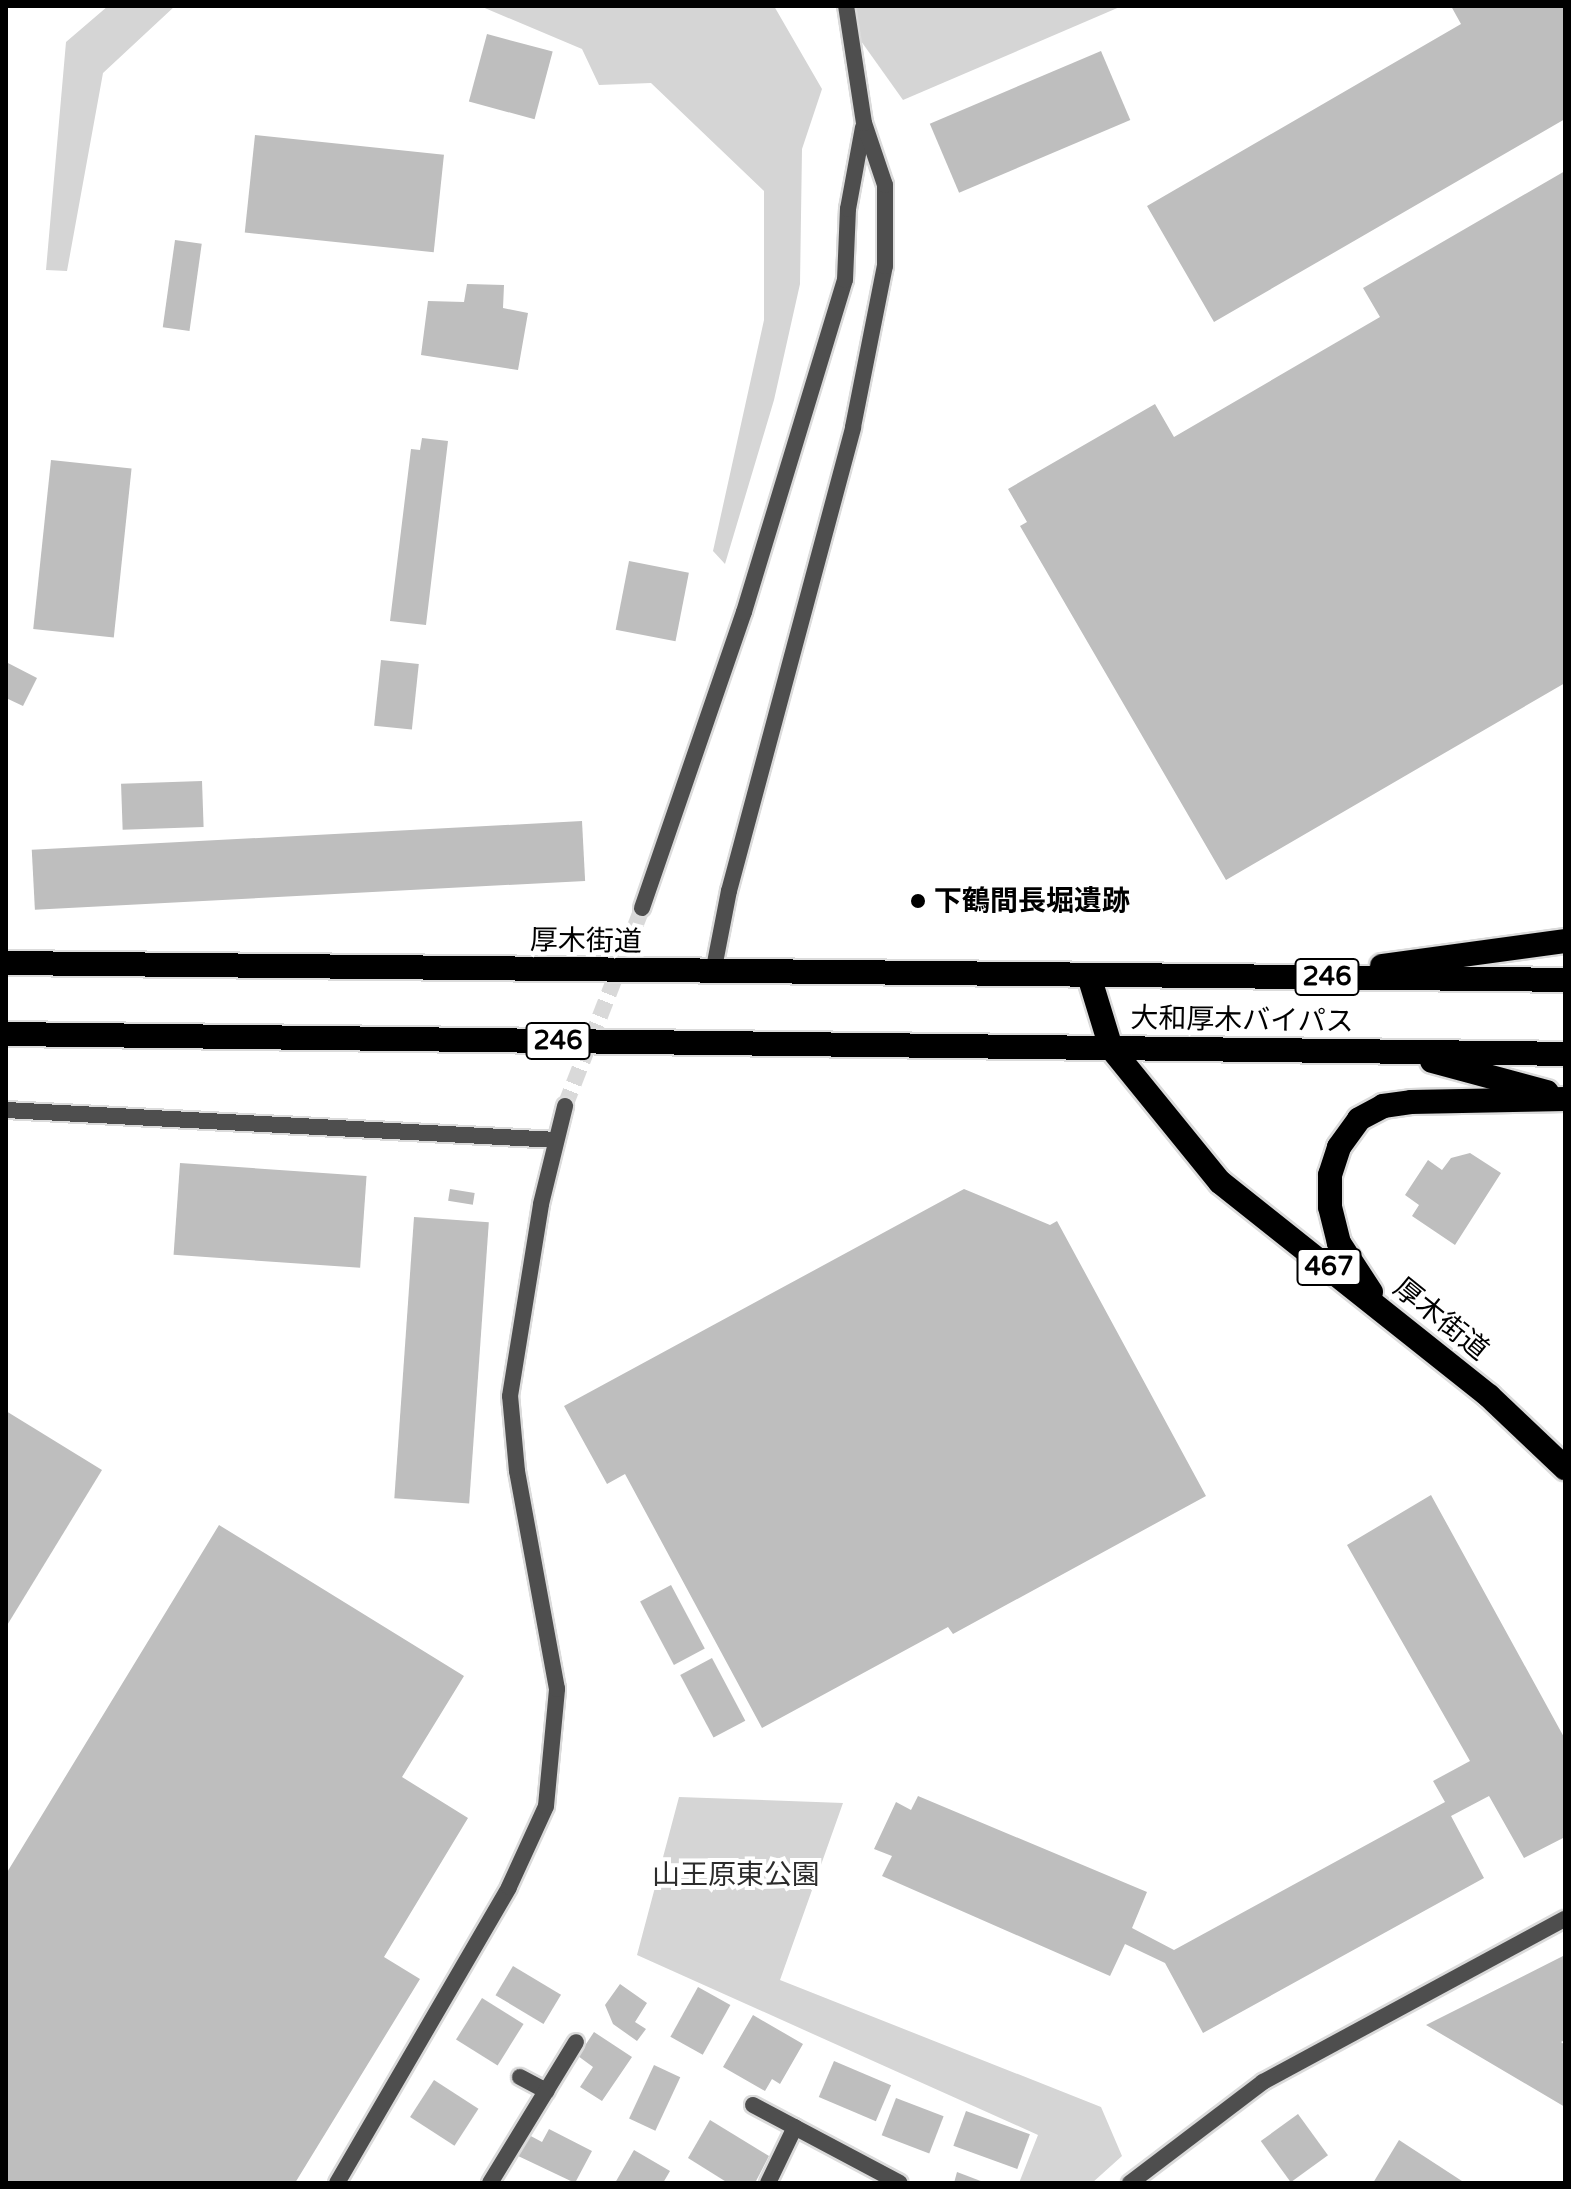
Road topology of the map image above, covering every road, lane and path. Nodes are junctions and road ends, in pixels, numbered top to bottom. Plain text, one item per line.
1 (846, 6) edge
2 (864, 123) junction
3 (642, 908) tunnel mouth
4 (1565, 941) edge
5 (6, 963) edge
6 (713, 973) junction
7 (1089, 976) junction
8 (1296, 977) junction
9 (1565, 980) edge
10 (6, 1034) edge
11 (1111, 1048) junction
12 (1398, 1052) junction
13 (1565, 1056) edge
14 (1494, 1077) junction
15 (1565, 1098) edge
16 (1411, 1102) junction
17 (565, 1106) tunnel mouth
18 (6, 1110) edge
19 (556, 1140) junction
20 (1381, 1308) junction
21 (1565, 1468) edge
22 (1565, 1919) edge
23 (576, 2042) dead end
24 (520, 2077) dead end
25 (546, 2091) junction
26 (753, 2105) dead end
27 (795, 2127) junction
28 (337, 2183) edge
29 (490, 2183) edge
30 (768, 2183) edge
31 (900, 2183) edge
32 (1130, 2183) edge

1 - 2 street
2 - 3 street
2 - 6 street
4 - 8 highway
5 - 6 highway, 厚木街道 / 246
6 - 7 highway, 厚木街道 / 246
7 - 8 highway, 大和厚木バイパス / 246
7 - 11 highway, 厚木街道 / 467
8 - 9 highway, 大和厚木バイパス / 246
10 - 11 highway, 246
11 - 12 highway, 大和厚木バイパス / 246
11 - 20 highway, 厚木街道 / 467
12 - 13 highway, 大和厚木バイパス / 246
12 - 14 highway, 246
13 - 14 highway, 246
14 - 15 highway, 246
14 - 16 highway, 246
15 - 16 highway
16 - 20 highway
17 - 19 street
18 - 19 street
19 - 28 street
20 - 21 highway, 厚木街道 / 467
22 - 32 street
23 - 25 street
24 - 25 street
25 - 29 street
26 - 27 street
27 - 30 street
27 - 31 street

